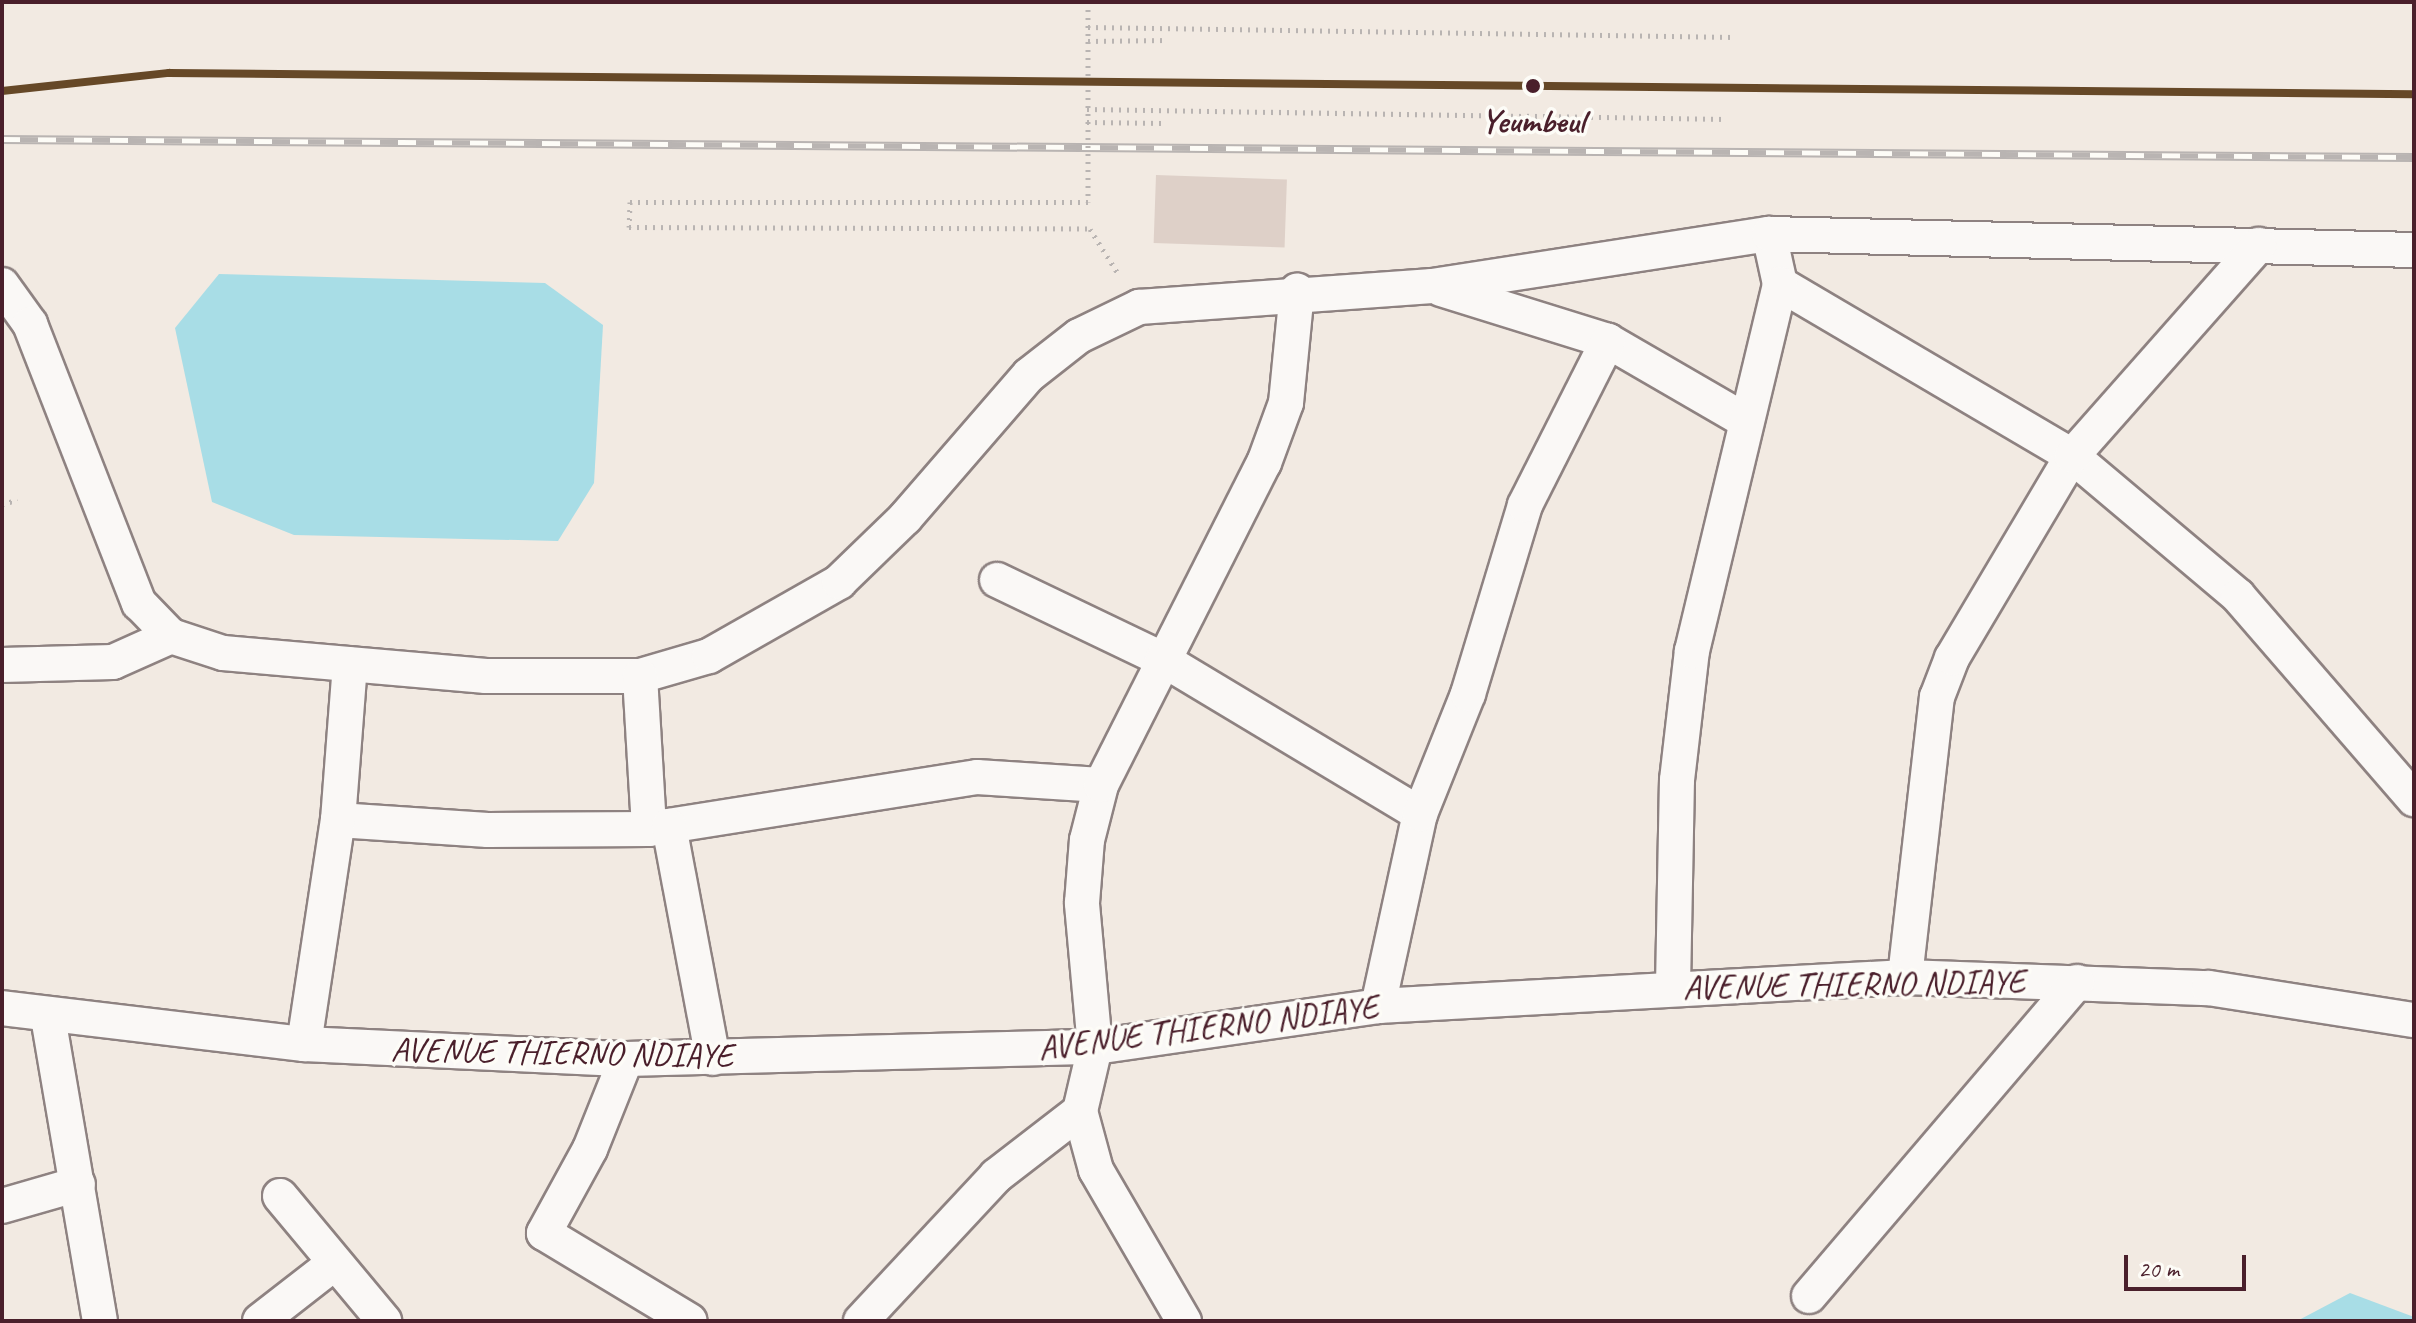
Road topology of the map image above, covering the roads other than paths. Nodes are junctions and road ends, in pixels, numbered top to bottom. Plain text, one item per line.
1 (1769, 234) junction
2 (2259, 245) junction
3 (2414, 250) edge
4 (1780, 284) junction
5 (2, 285) edge
6 (1432, 286) junction
7 (1297, 291) junction
8 (1608, 341) junction
9 (1746, 421) junction
10 (2072, 456) junction
11 (997, 580) dead end
12 (171, 636) junction
13 (1162, 659) junction
14 (350, 664) junction
15 (2, 665) edge
16 (640, 676) junction
17 (1101, 785) junction
18 (2414, 799) edge
19 (1420, 814) junction
20 (338, 820) junction
21 (659, 827) junction
22 (1905, 977) junction
23 (2077, 982) junction
24 (1673, 987) junction
25 (1378, 1006) junction
26 (2, 1008) edge
27 (48, 1017) junction
28 (2414, 1020) edge
29 (304, 1044) junction
30 (1095, 1047) junction
31 (713, 1058) junction
32 (626, 1059) junction
33 (1080, 1111) junction
34 (78, 1184) junction
35 (280, 1196) dead end
36 (2, 1206) edge
37 (332, 1265) junction
38 (1809, 1296) dead end
39 (100, 1321) edge
40 (260, 1321) edge
41 (384, 1321) edge
42 (690, 1321) edge
43 (861, 1321) edge
44 (1184, 1321) edge

1 - 2 street
1 - 4 street
1 - 6 street
2 - 3 street
2 - 10 street
4 - 9 street
4 - 10 street
5 - 12 street
6 - 7 street
6 - 8 street
7 - 13 street
7 - 16 street
8 - 9 street
8 - 19 street
9 - 24 street
10 - 18 street
10 - 22 street
11 - 13 street
12 - 14 street
12 - 15 street
13 - 17 street
13 - 19 street
14 - 16 street
14 - 20 street
16 - 21 street
17 - 21 street
17 - 30 street
19 - 25 street
20 - 21 street
20 - 29 street
21 - 31 street
22 - 23 street, AVENUE THIERNO NDIAYE
22 - 24 street, AVENUE THIERNO NDIAYE
23 - 28 street, AVENUE THIERNO NDIAYE
23 - 38 street
24 - 25 street, AVENUE THIERNO NDIAYE
25 - 30 street, AVENUE THIERNO NDIAYE
26 - 27 street, AVENUE THIERNO NDIAYE
27 - 29 street, AVENUE THIERNO NDIAYE
27 - 34 street
29 - 32 street, AVENUE THIERNO NDIAYE
30 - 31 street, AVENUE THIERNO NDIAYE
30 - 33 street
31 - 32 street, AVENUE THIERNO NDIAYE
32 - 42 street
33 - 43 street
33 - 44 street
34 - 36 street
34 - 39 street
35 - 37 street
37 - 40 street
37 - 41 street

